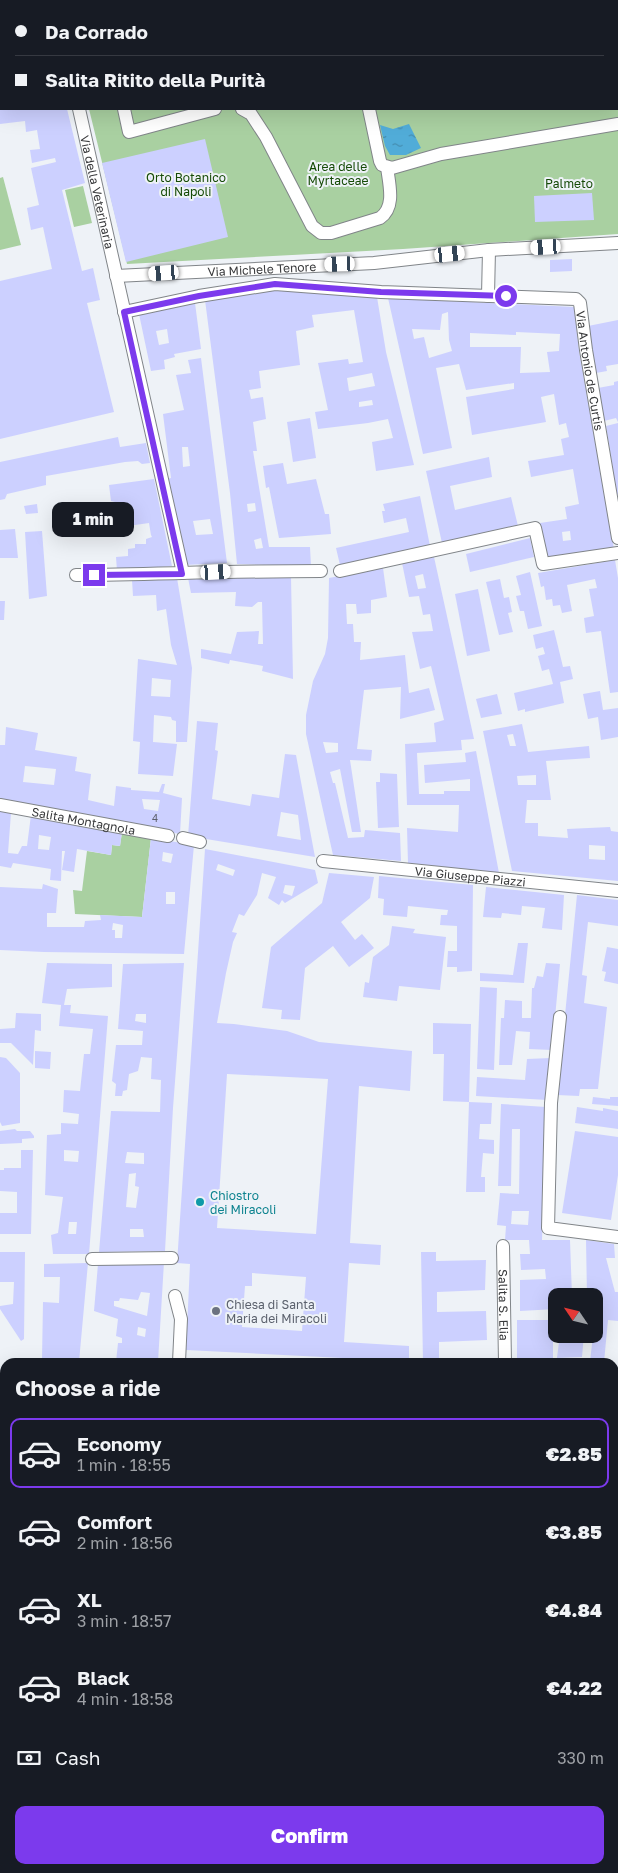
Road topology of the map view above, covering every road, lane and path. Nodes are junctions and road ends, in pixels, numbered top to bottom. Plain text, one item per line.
1 (79, 110) edge
2 (124, 110) edge
3 (211, 110) edge
4 (244, 110) edge
5 (369, 110) edge
6 (618, 124) edge
7 (387, 167) junction
8 (618, 243) edge
9 (489, 250) junction
10 (274, 267) junction
11 (116, 276) junction
12 (275, 284) junction
13 (488, 296) junction
14 (124, 312) junction
15 (618, 538) edge
16 (618, 554) edge
17 (321, 571) dead end
18 (340, 571) dead end
19 (182, 574) junction
20 (76, 575) dead end
21 (0, 805) edge
22 (168, 836) dead end
23 (183, 838) dead end
24 (200, 842) dead end
25 (323, 861) dead end
26 (618, 891) edge
27 (560, 1017) dead end
28 (618, 1237) edge
29 (503, 1246) dead end
30 (172, 1258) dead end
31 (92, 1259) dead end
32 (175, 1296) dead end
33 (179, 1358) edge
34 (505, 1358) edge

1 - 11 street, Via della Veterinaria
2 - 3 street
4 - 7 street
5 - 7 street
6 - 7 street
8 - 9 street, Via Michele Tenore
9 - 10 street, Via Michele Tenore
9 - 13 street
10 - 11 street, Via Michele Tenore
10 - 12 street
11 - 14 street, Via della Veterinaria
12 - 13 street, Via Antonio de Curtis
12 - 14 street, Via Antonio de Curtis
13 - 15 street, Via Antonio de Curtis
14 - 19 street, Via della Veterinaria
16 - 18 street
17 - 19 street
19 - 20 street
21 - 22 street, Salita Montagnola
23 - 24 street
25 - 26 street, Via Giuseppe Piazzi
27 - 28 street
29 - 34 street, Salita S. Elia
30 - 31 street
32 - 33 street

